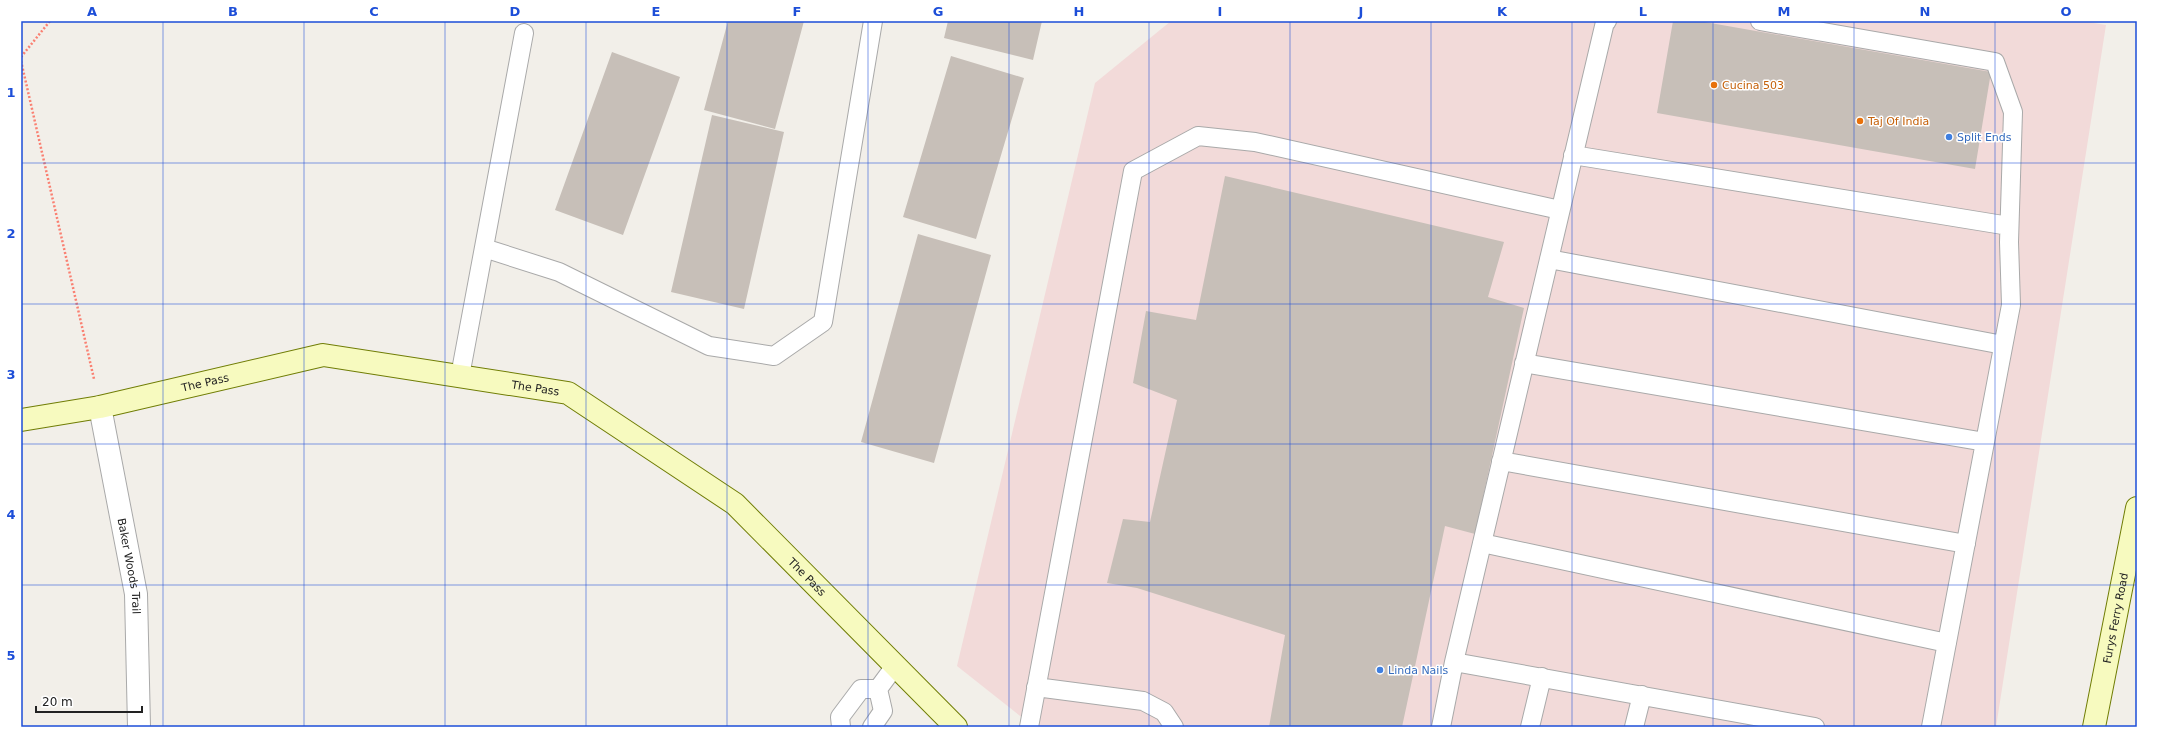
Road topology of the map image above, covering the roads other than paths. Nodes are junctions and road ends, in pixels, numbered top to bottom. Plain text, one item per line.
1 (873, 21) edge
2 (1607, 21) edge
3 (1760, 21) edge
4 (524, 33) dead end
5 (1573, 155) junction
6 (1560, 210) junction
7 (2009, 226) junction
8 (484, 248) junction
9 (1549, 259) junction
10 (2003, 345) junction
11 (1524, 363) junction
12 (460, 376) junction
13 (100, 407) junction
14 (21, 420) edge
15 (1985, 442) junction
16 (1502, 461) junction
17 (2137, 508) edge
18 (1482, 543) junction
19 (1966, 544) junction
20 (1947, 642) junction
21 (1454, 662) junction
22 (895, 666) junction
23 (1542, 678) junction
24 (1036, 687) junction
25 (878, 690) junction
26 (1642, 695) junction
27 (139, 727) edge
28 (841, 727) edge
29 (872, 727) edge
30 (956, 727) edge
31 (1029, 727) edge
32 (1174, 727) edge
33 (1441, 727) edge
34 (1530, 727) edge
35 (1634, 727) edge
36 (1815, 727) edge
37 (1931, 727) edge
38 (2094, 727) edge

1 - 8 lane
2 - 5 lane
3 - 7 lane
4 - 8 lane
5 - 6 lane
5 - 7 lane
6 - 9 lane
6 - 24 lane
7 - 10 lane
8 - 12 lane
9 - 10 lane
9 - 11 lane
10 - 15 lane
11 - 15 lane
11 - 16 lane
12 - 13 street, The Pass
12 - 22 street, The Pass
13 - 14 street, The Pass
13 - 27 street, Baker Woods Trail
15 - 19 lane
16 - 18 lane
16 - 19 lane
17 - 38 street, Furys Ferry Road
18 - 20 lane
18 - 21 lane
19 - 20 lane
20 - 37 lane
21 - 23 lane
21 - 33 lane
22 - 25 lane
22 - 30 street, The Pass
23 - 26 lane
23 - 34 lane
24 - 31 lane
24 - 32 lane
25 - 28 lane
25 - 29 lane
26 - 35 lane
26 - 36 lane

